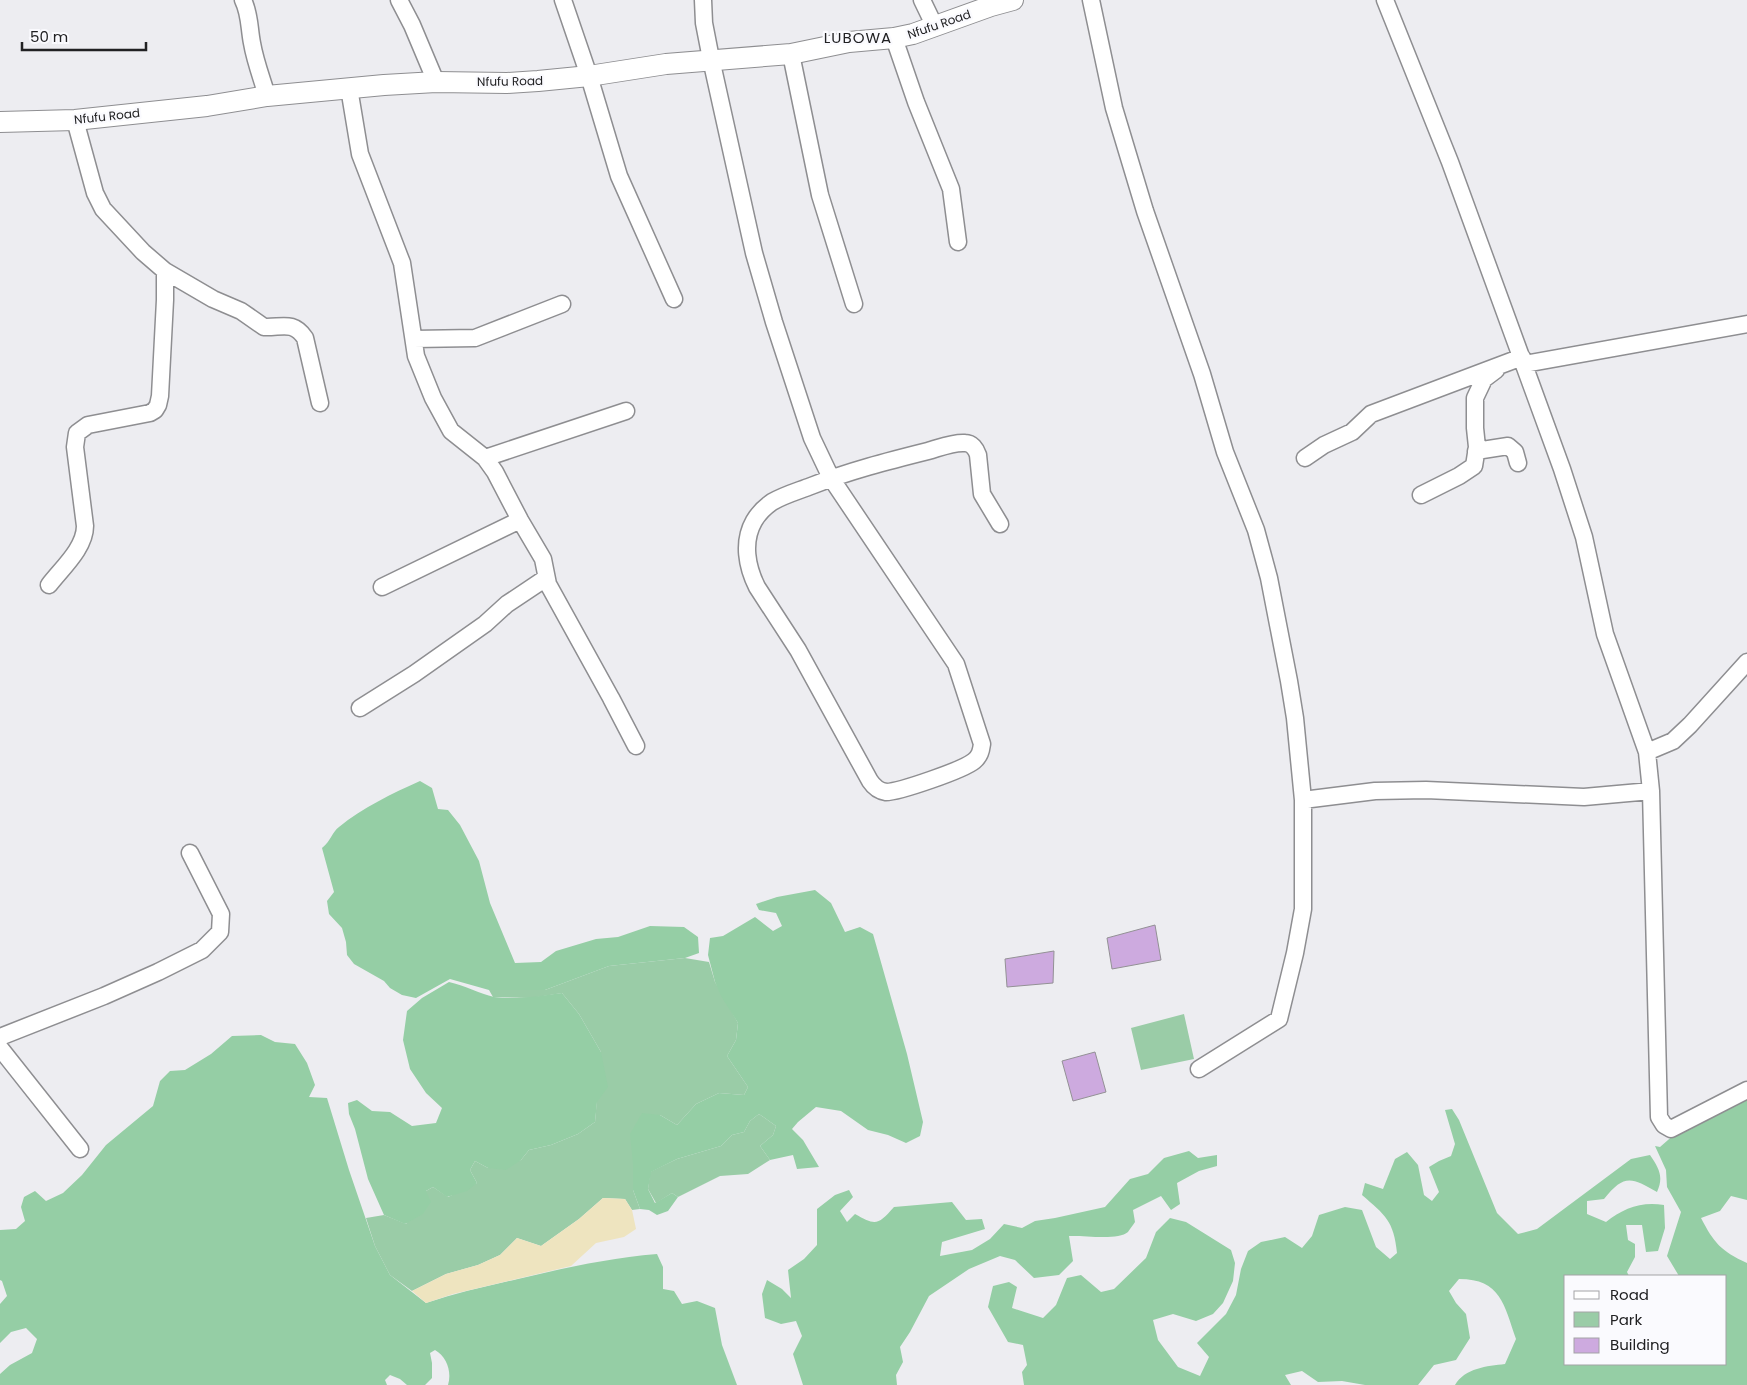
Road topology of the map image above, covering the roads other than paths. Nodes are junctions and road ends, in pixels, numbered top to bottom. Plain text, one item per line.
1 (243, 0) edge
2 (399, 0) edge
3 (563, 0) edge
4 (703, 0) edge
5 (922, 0) edge
6 (1012, 0) edge
7 (1091, 0) edge
8 (1385, 0) edge
9 (935, 27) junction
10 (894, 38) junction
11 (791, 54) junction
12 (710, 59) junction
13 (589, 76) junction
14 (436, 82) junction
15 (349, 88) junction
16 (267, 96) junction
17 (75, 120) junction
18 (0, 122) edge
19 (958, 242) dead end
20 (164, 271) junction
21 (674, 299) dead end
22 (562, 304) dead end
23 (854, 304) dead end
24 (1747, 324) edge
25 (414, 340) junction
26 (1524, 360) junction
27 (1506, 363) junction
28 (320, 403) dead end
29 (626, 411) dead end
30 (1476, 451) junction
31 (485, 458) junction
32 (1305, 458) dead end
33 (1518, 463) dead end
34 (831, 478) junction
35 (1421, 495) dead end
36 (520, 520) junction
37 (1000, 524) dead end
38 (546, 578) junction
39 (49, 585) dead end
40 (382, 587) dead end
41 (1747, 662) edge
42 (360, 708) dead end
43 (636, 746) dead end
44 (1647, 752) junction
45 (1652, 791) junction
46 (1303, 800) junction
47 (190, 853) dead end
48 (0, 1037) edge
49 (0, 1048) edge
50 (1199, 1069) dead end
51 (1747, 1090) edge
52 (80, 1149) dead end

1 - 16 street
2 - 14 street
3 - 13 street
4 - 12 street
5 - 9 street
6 - 9 street, Nfufu Road
7 - 46 street
8 - 26 street
9 - 10 street, Nfufu Road
10 - 11 street, Nfufu Road
10 - 19 street
11 - 12 street, Nfufu Road
11 - 23 street
12 - 13 street, Nfufu Road
12 - 34 street
13 - 14 street, Nfufu Road
13 - 21 street
14 - 15 street, Nfufu Road
15 - 16 street, Nfufu Road
15 - 25 street
16 - 17 street, Nfufu Road
17 - 18 street, Nfufu Road
17 - 20 street
20 - 28 street
20 - 39 street
22 - 25 street
24 - 26 street
25 - 31 street
26 - 27 street
26 - 44 street
27 - 30 street
27 - 32 street
29 - 31 street
30 - 33 street
30 - 35 street
31 - 36 street
34 - 34 street
34 - 37 street
36 - 38 street
36 - 40 street
38 - 42 street
38 - 43 street
41 - 44 street
44 - 45 street
45 - 46 street
45 - 51 street
46 - 50 street
47 - 48 street
49 - 52 street

